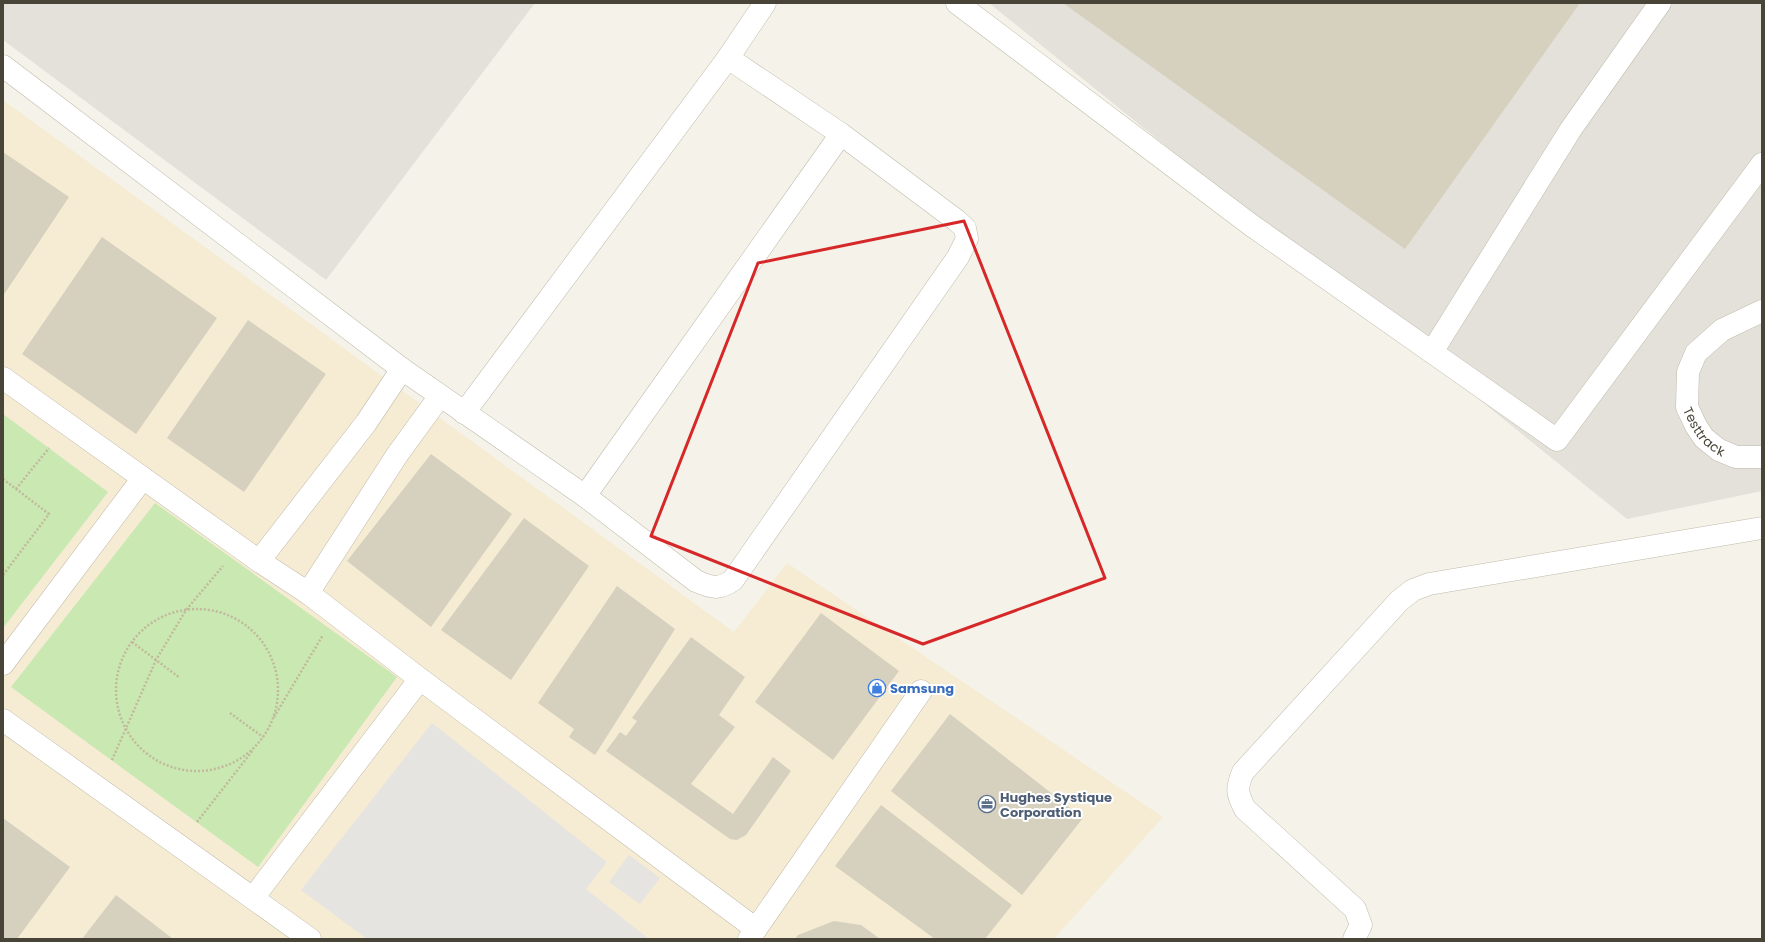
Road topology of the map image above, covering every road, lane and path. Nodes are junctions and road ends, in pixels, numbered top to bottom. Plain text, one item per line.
1 (764, 3) edge
2 (957, 3) edge
3 (1660, 3) edge
4 (728, 58) junction
5 (3, 66) edge
6 (841, 134) junction
7 (1762, 164) edge
8 (1762, 311) edge
9 (1432, 352) junction
10 (402, 369) junction
11 (3, 378) edge
12 (440, 396) junction
13 (464, 413) junction
14 (49, 448) dead end
15 (1762, 457) edge
16 (143, 478) junction
17 (3, 479) edge
18 (16, 489) junction
19 (585, 496) junction
20 (1762, 528) edge
21 (259, 561) junction
22 (225, 563) dead end
23 (3, 575) edge
24 (308, 593) junction
25 (186, 610) junction
26 (324, 634) dead end
27 (132, 642) junction
28 (156, 660) junction
29 (3, 664) edge
30 (180, 678) dead end
31 (420, 679) junction
32 (920, 690) dead end
33 (230, 713) dead end
34 (3, 720) edge
35 (126, 729) junction
36 (263, 737) junction
37 (258, 744) junction
38 (112, 760) dead end
39 (197, 822) dead end
40 (252, 898) junction
41 (753, 934) edge
42 (310, 939) edge
43 (1354, 939) edge

1 - 4 street
2 - 9 street
3 - 9 street
4 - 6 street
4 - 13 street
5 - 10 street
6 - 19 street
6 - 19 street
7 - 9 street
8 - 15 street, Testtrack
10 - 12 street
10 - 21 street
11 - 16 street
12 - 13 street
12 - 24 street
13 - 19 street
14 - 18 path
16 - 21 street
16 - 29 street
17 - 18 path
18 - 23 path
20 - 43 street
21 - 24 street
22 - 25 path
24 - 31 street
25 - 27 path
25 - 28 path
25 - 36 path
26 - 36 path
27 - 28 path
27 - 35 path
28 - 30 path
28 - 35 path
31 - 40 street
31 - 41 street
32 - 41 street
33 - 36 path
34 - 40 street
35 - 37 path
35 - 38 path
36 - 37 path
37 - 39 path
40 - 42 street

